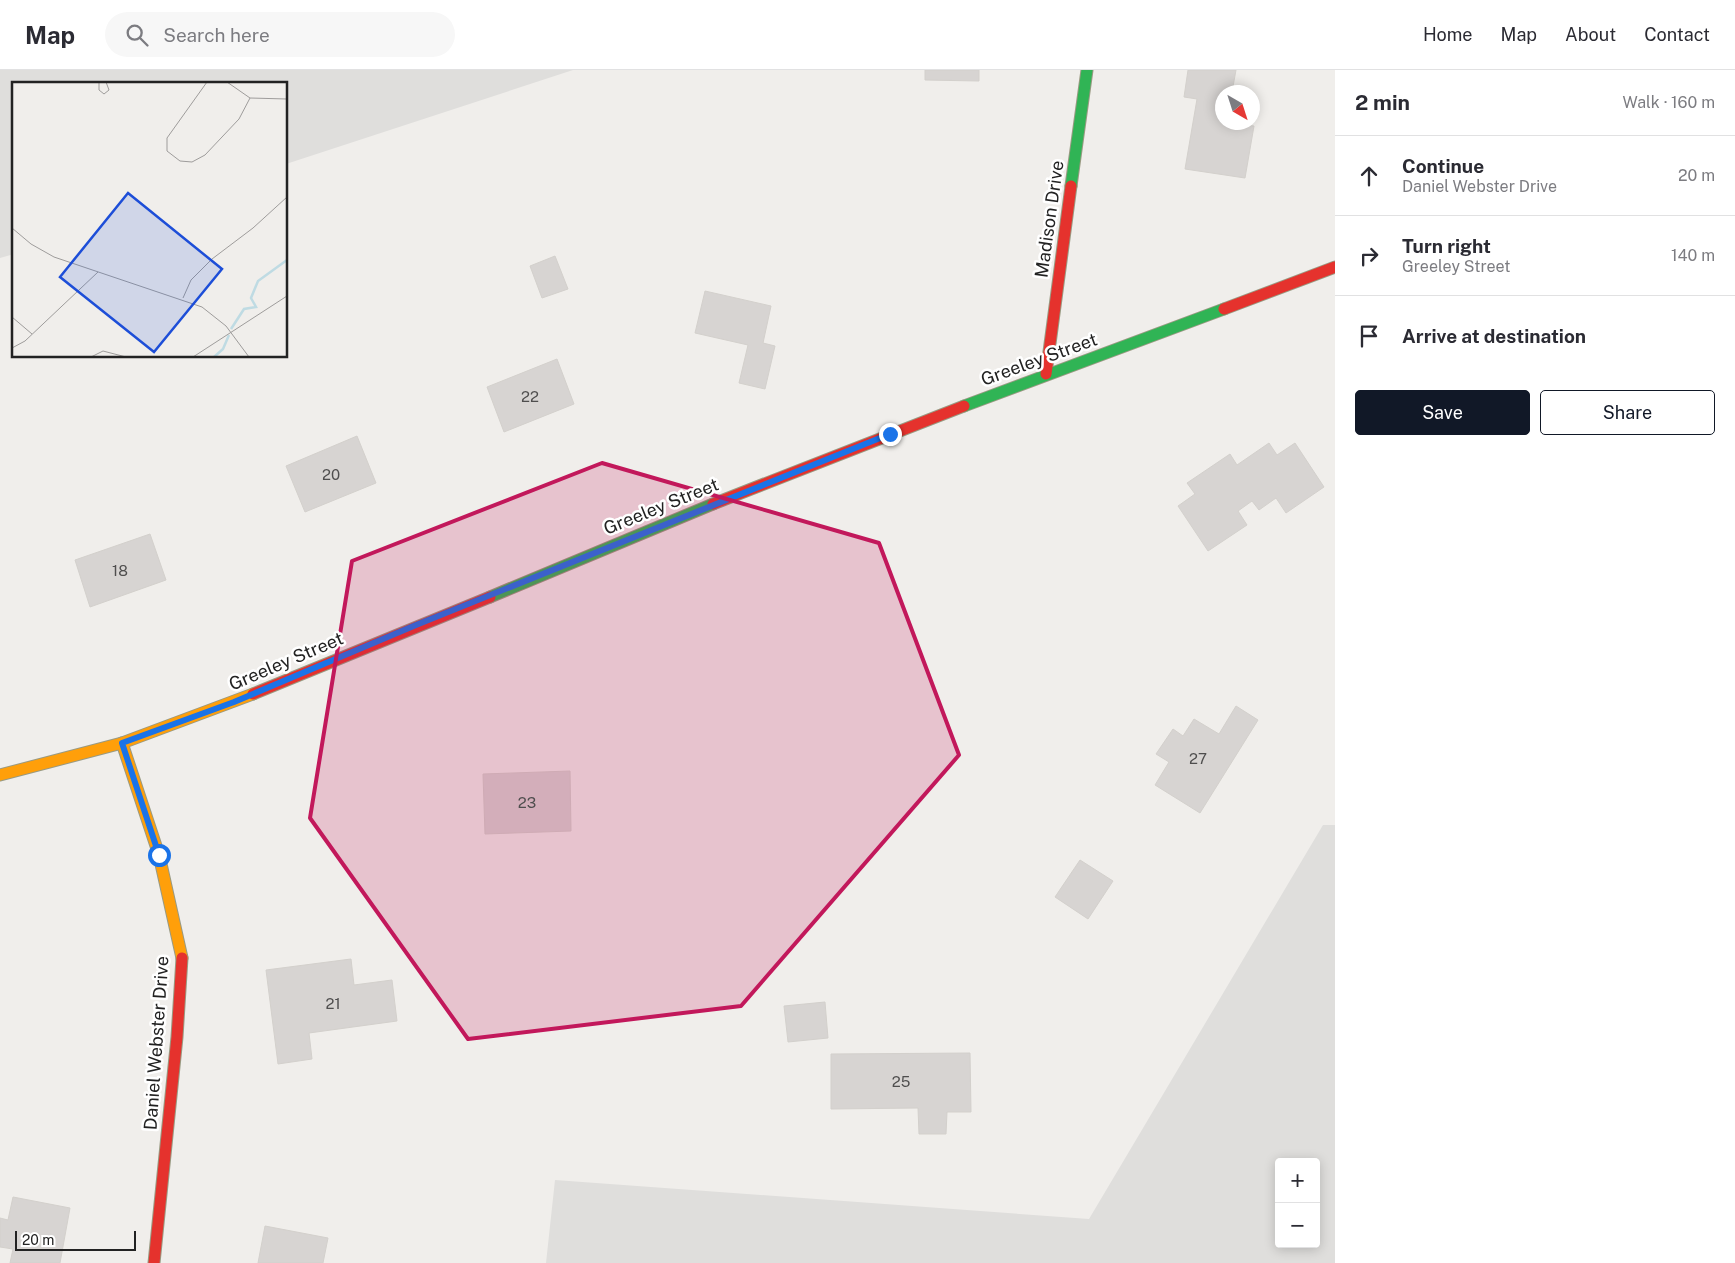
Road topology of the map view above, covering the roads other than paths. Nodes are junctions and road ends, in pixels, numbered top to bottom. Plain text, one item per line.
1 (1086, 70) edge
2 (1335, 267) edge
3 (1046, 374) junction
4 (122, 743) junction
5 (0, 775) edge
6 (154, 1263) edge

1 - 3 street, Madison Drive
2 - 3 street, Greeley Street
3 - 4 street, Greeley Street
4 - 5 street, Greeley Street
4 - 6 street, Daniel Webster Drive

